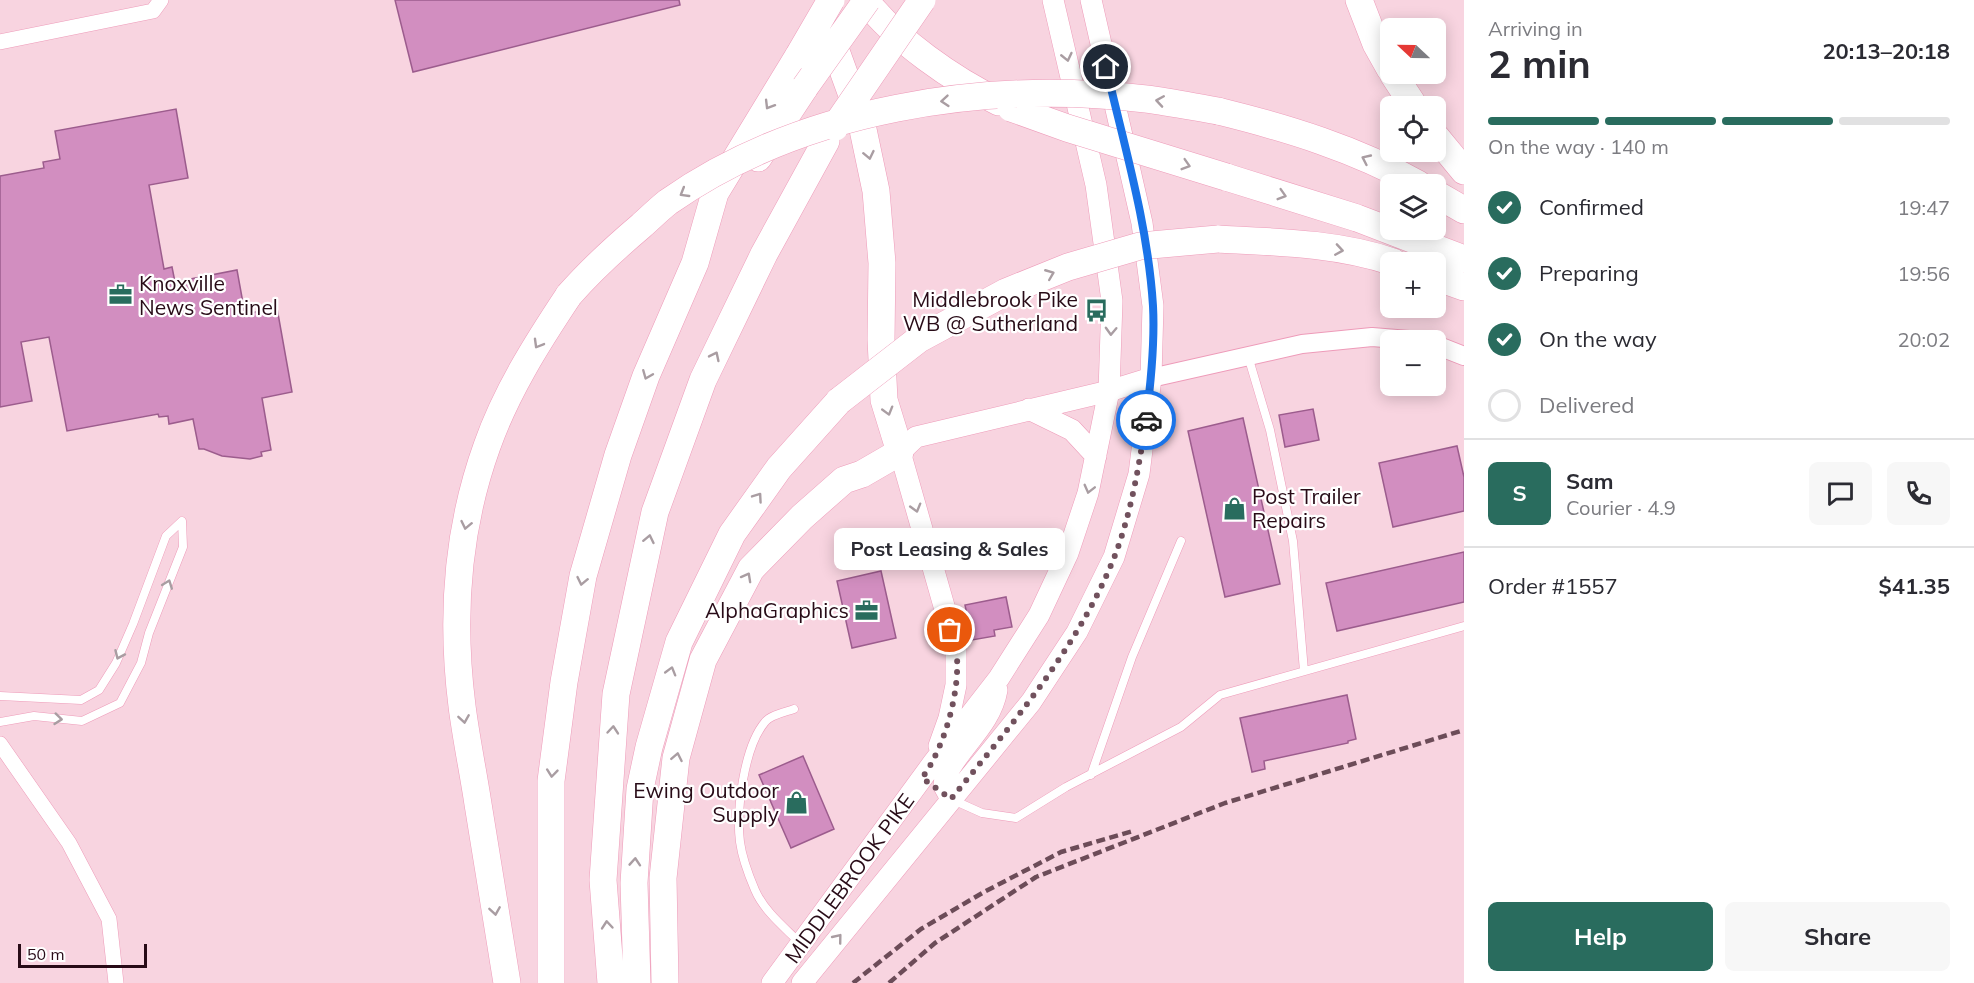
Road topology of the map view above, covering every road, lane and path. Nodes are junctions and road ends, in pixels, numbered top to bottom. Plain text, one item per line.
1 (161, 0) edge
2 (817, 0) edge
3 (831, 0) edge
4 (866, 0) edge
5 (922, 0) edge
6 (1053, 0) edge
7 (1091, 0) edge
8 (1359, 0) edge
9 (0, 42) edge
10 (1380, 51) edge
11 (1446, 149) edge
12 (1464, 171) edge
13 (1397, 174) edge
14 (1446, 200) edge
15 (1464, 210) edge
16 (1380, 258) edge
17 (1464, 259) edge
18 (695, 263) junction
19 (1446, 282) edge
20 (1464, 288) edge
21 (1380, 338) edge
22 (1446, 349) edge
23 (1248, 356) junction
24 (1464, 356) edge
25 (1151, 378) junction
26 (1109, 390) junction
27 (1029, 409) junction
28 (900, 452) junction
29 (1096, 456) junction
30 (1181, 541) dead end
31 (1464, 626) edge
32 (1304, 671) junction
33 (999, 678) junction
34 (0, 696) edge
35 (794, 709) dead end
36 (0, 722) edge
37 (0, 744) edge
38 (928, 771) junction
39 (1090, 775) junction
40 (951, 799) junction
41 (800, 944) junction
42 (821, 959) junction
43 (116, 983) edge
44 (507, 983) edge
45 (551, 983) edge
46 (611, 983) edge
47 (637, 983) edge
48 (665, 983) edge
49 (772, 983) edge
50 (802, 983) edge

1 - 9 street
2 -> 28 highway
3 -> 18 highway, bridge
4 -> 17 highway, bridge
4 - 18 highway, bridge
46 -> 5 highway, bridge
6 -> 26 main road, MIDDLEBROOK PIKE
7 - 25 main road, MIDDLEBROOK PIKE
8 - 10 highway
11 - 12 highway
13 -> 44 highway, bridge
14 - 15 highway
47 -> 16 highway, bridge
18 -> 45 highway
19 - 20 highway
21 - 23 street
22 - 24 street
23 - 25 street
23 - 32 lane
25 - 26 main road
25 - 40 main road, MIDDLEBROOK PIKE
26 - 27 main road
26 - 29 main road, MIDDLEBROOK PIKE
27 - 28 main road
27 - 29 main road
28 -> 38 main road
48 -> 28 highway
29 -> 33 main road, MIDDLEBROOK PIKE
30 - 39 lane
31 - 32 lane
32 - 39 lane
33 - 38 main road, MIDDLEBROOK PIKE
33 - 40 main road
36 -> 34 lane
35 - 41 lane
37 - 43 street
38 - 40 lane
38 - 41 main road, MIDDLEBROOK PIKE
39 - 40 lane
42 -> 40 main road, MIDDLEBROOK PIKE
41 - 42 main road
41 - 49 main road, MIDDLEBROOK PIKE
42 - 50 main road, MIDDLEBROOK PIKE

